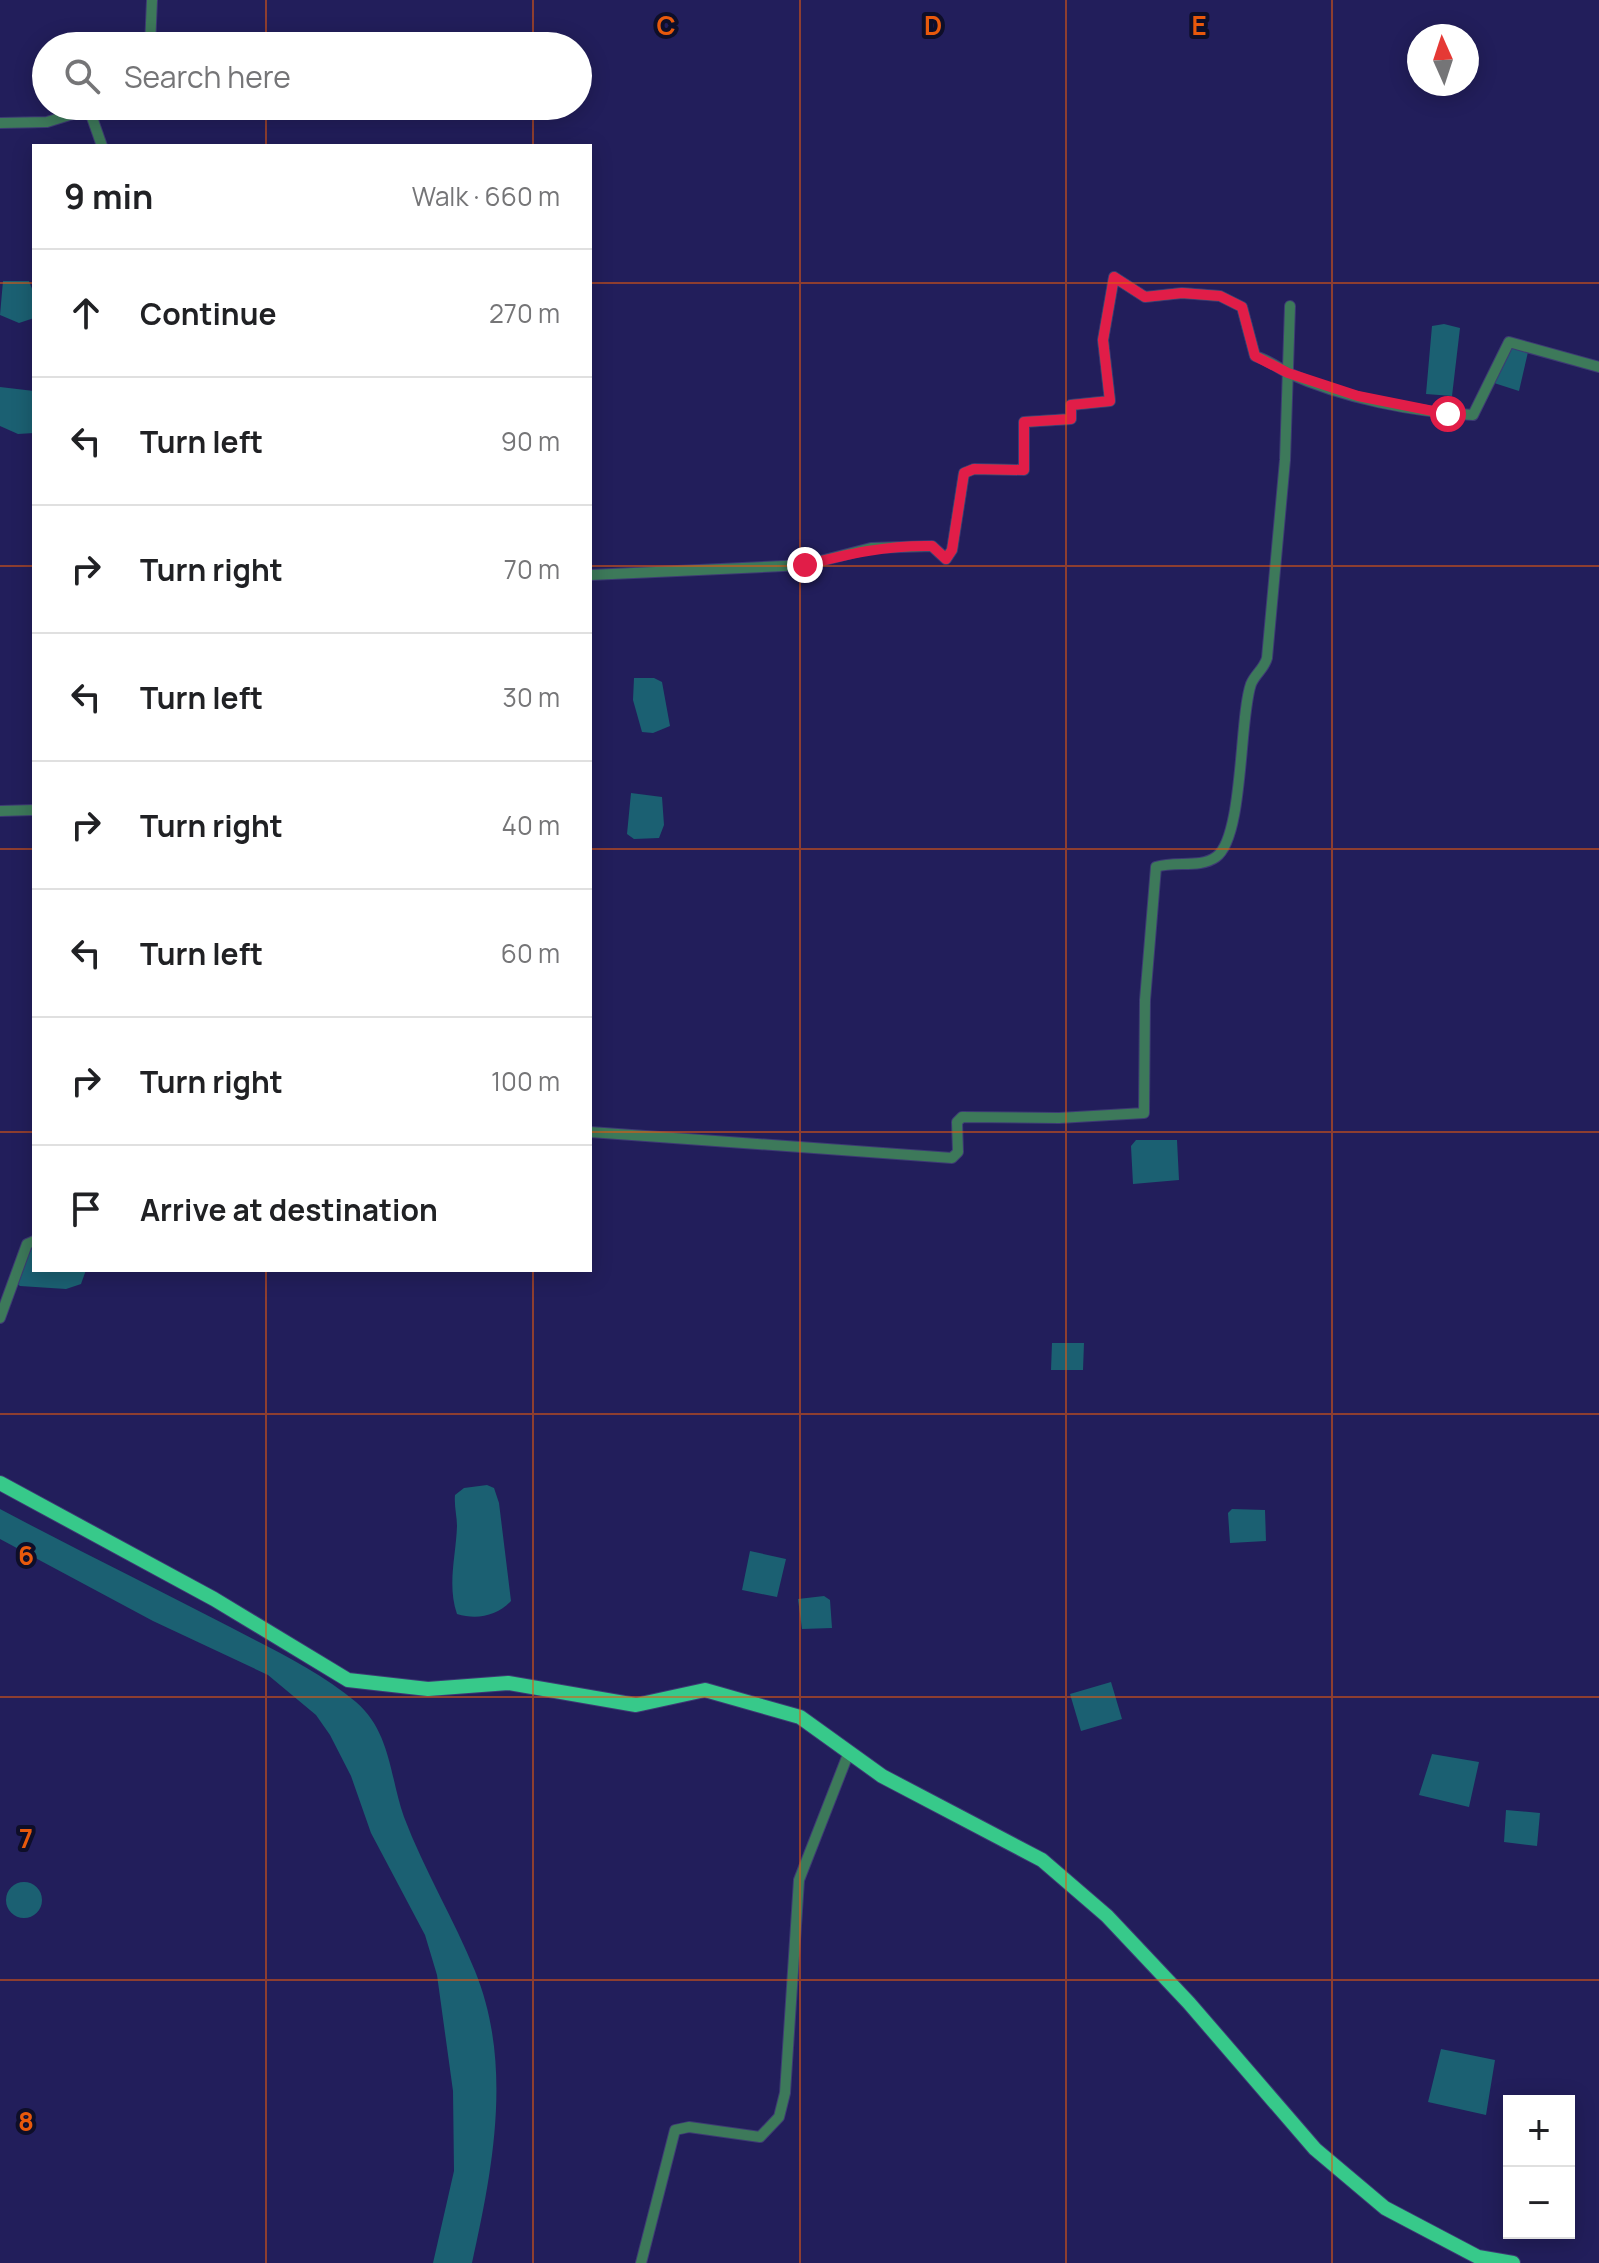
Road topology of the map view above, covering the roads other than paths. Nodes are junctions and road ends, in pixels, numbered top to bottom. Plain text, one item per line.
1 (152, 0) edge
2 (151, 32) edge
3 (53, 120) edge
4 (93, 120) edge
5 (0, 123) edge
6 (101, 144) edge
7 (1290, 306) dead end
8 (1599, 367) edge
9 (1288, 373) junction
10 (592, 575) edge
11 (32, 810) edge
12 (0, 811) edge
13 (592, 1132) edge
14 (32, 1242) edge
15 (0, 1318) edge
16 (0, 1483) edge
17 (849, 1752) junction
18 (641, 2263) edge
19 (1513, 2263) edge

1 - 2 street
3 - 5 street
4 - 6 street
7 - 9 street
8 - 9 street
9 - 10 street
9 - 13 street
11 - 12 street
14 - 15 street
16 - 17 main road
17 - 18 street
17 - 19 main road

